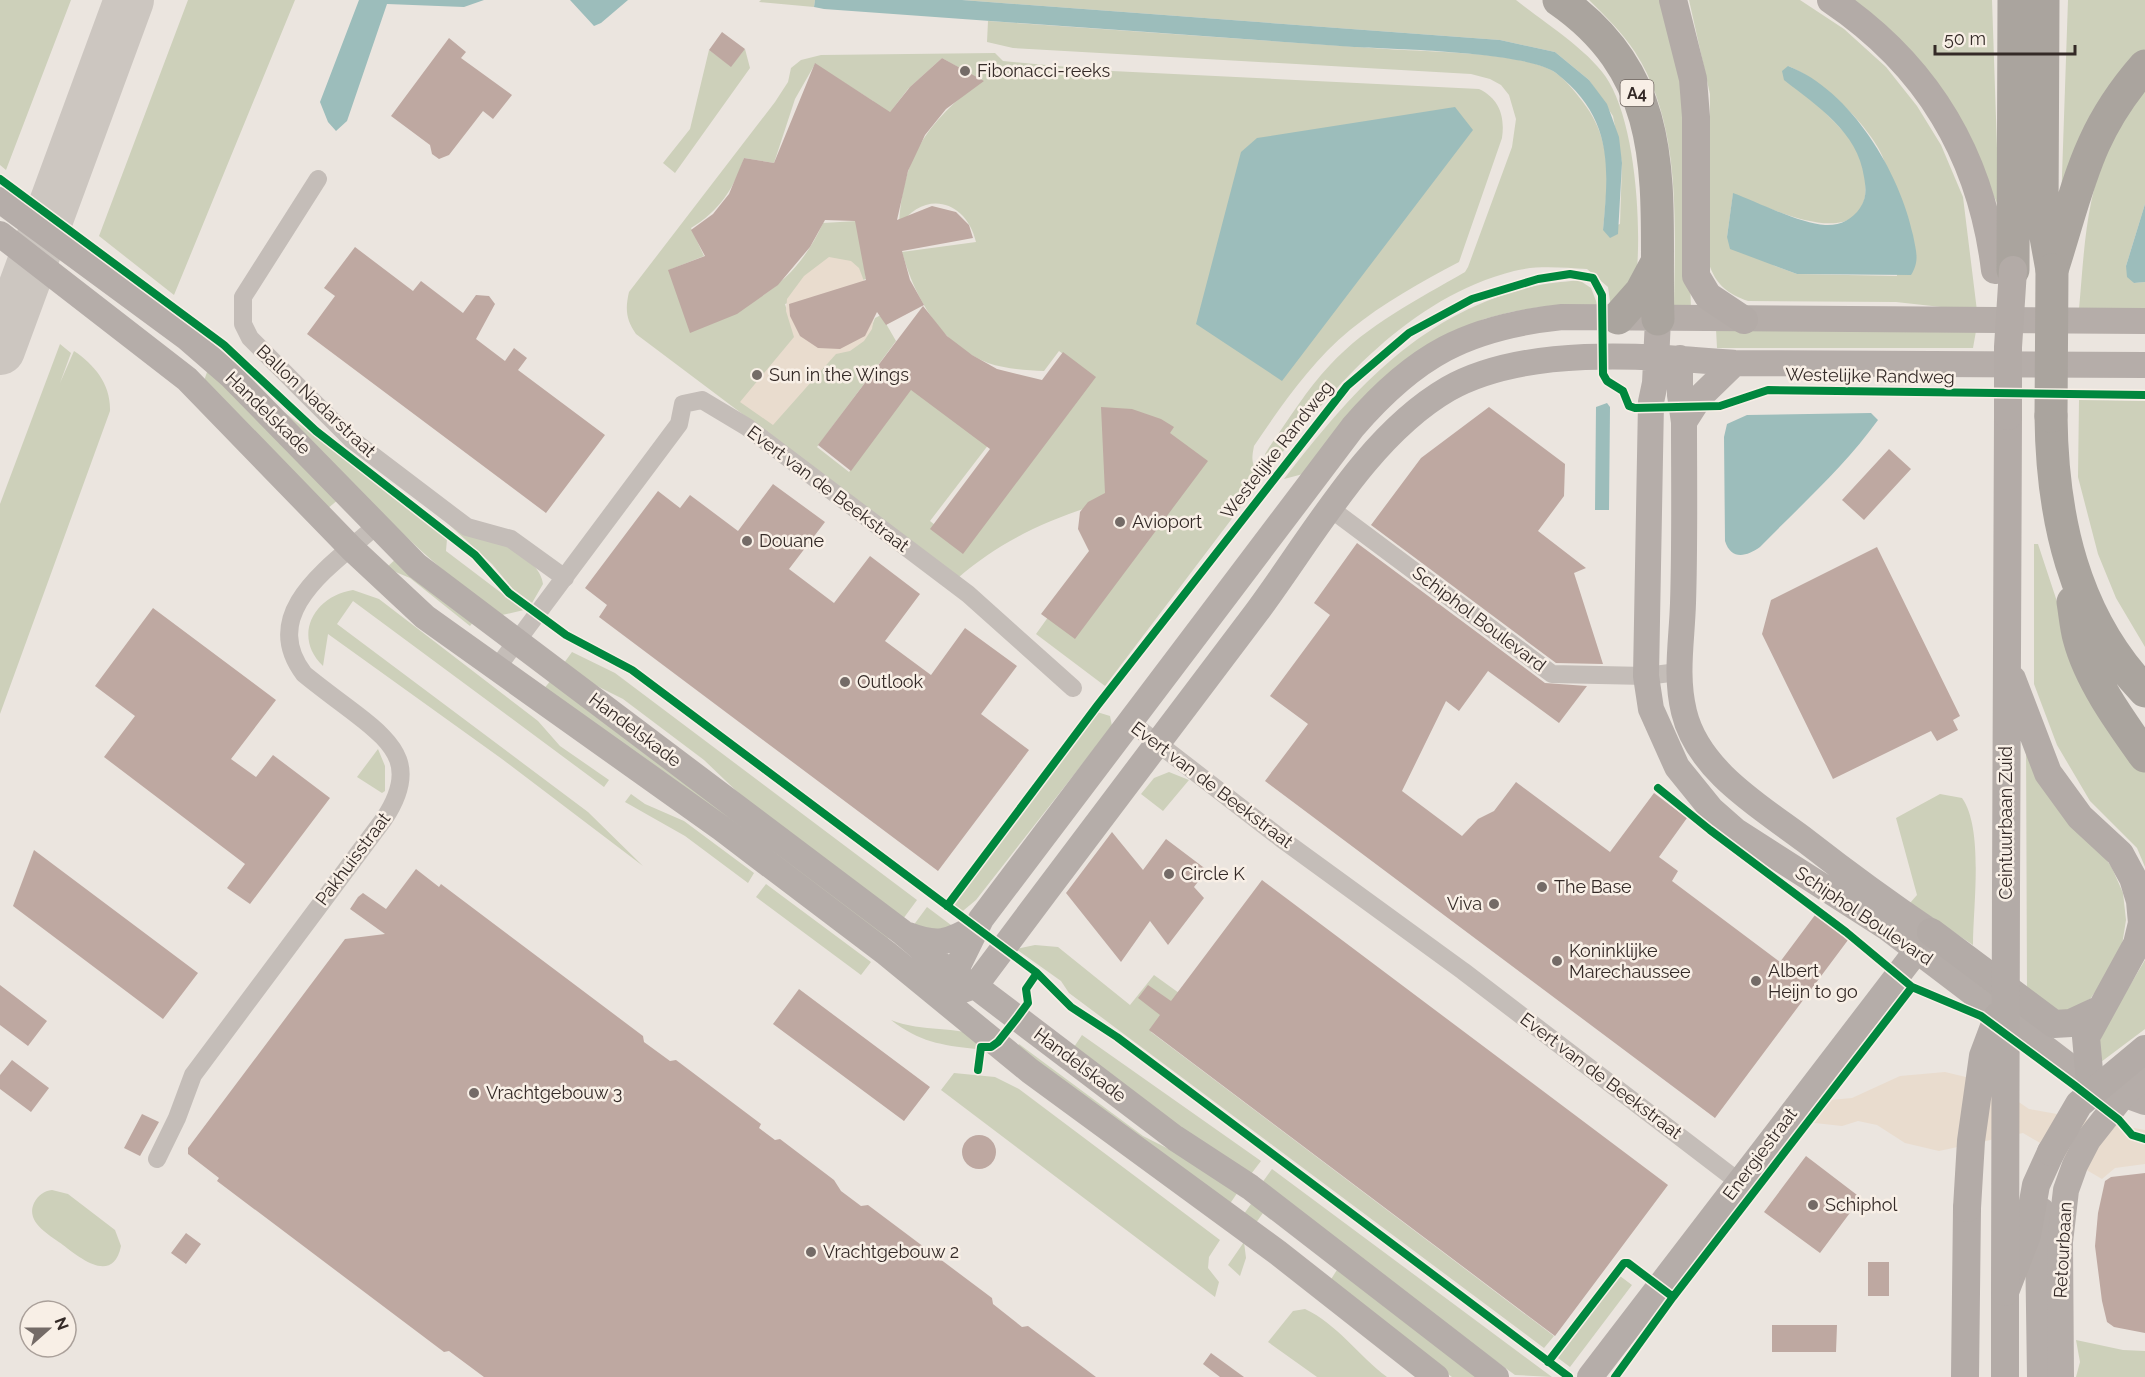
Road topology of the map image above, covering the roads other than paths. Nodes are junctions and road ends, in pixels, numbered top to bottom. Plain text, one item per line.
1 (1559, 0) edge
2 (1673, 0) edge
3 (1831, 0) edge
4 (2014, 0) edge
5 (2043, 0) edge
6 (2145, 66) edge
7 (318, 179) dead end
8 (0, 200) edge
9 (0, 234) edge
10 (1658, 261) junction
11 (2004, 270) junction
12 (2052, 270) junction
13 (1618, 318) junction
14 (1658, 319) junction
15 (1744, 320) junction
16 (2145, 321) edge
17 (1613, 358) junction
18 (1655, 358) junction
19 (1680, 358) junction
20 (1735, 363) junction
21 (2145, 365) edge
22 (1651, 402) junction
23 (1684, 422) junction
24 (1332, 508) junction
25 (378, 524) junction
26 (2063, 538) junction
27 (351, 549) junction
28 (565, 578) junction
29 (518, 642) junction
30 (496, 669) junction
31 (2007, 669) junction
32 (1678, 672) junction
33 (1646, 676) junction
34 (1072, 688) dead end
35 (2145, 691) edge
36 (1130, 722) junction
37 (1157, 743) junction
38 (2145, 756) edge
39 (975, 927) junction
40 (902, 932) junction
41 (1924, 941) junction
42 (964, 980) junction
43 (943, 998) junction
44 (2005, 1000) junction
45 (2098, 1010) junction
46 (2145, 1049) edge
47 (2145, 1078) edge
48 (2090, 1082) junction
49 (2145, 1102) edge
50 (2051, 1152) junction
51 (157, 1159) dead end
52 (1739, 1182) junction
53 (1300, 1225) junction
54 (1322, 1242) junction
55 (1277, 1252) junction
56 (1301, 1270) junction
57 (2005, 1292) junction
58 (1436, 1377) edge
59 (1496, 1377) edge
60 (1590, 1377) edge
61 (1965, 1377) edge
62 (2005, 1377) edge
63 (2040, 1377) edge
64 (2061, 1377) edge

1 - 10 highway, A4
2 - 15 main road
3 - 11 main road, Ceintuurbaan Zuid
4 - 11 highway
5 - 12 highway
6 - 12 highway
7 - 28 street, Ballon Nadarstraat
8 - 25 street, Handelskade
9 - 27 street, Handelskade
10 - 13 highway, A4
10 - 14 highway, A4
11 - 31 main road, Ceintuurbaan Zuid, bridge
12 - 26 highway, bridge
13 - 14 street
13 - 36 street
14 - 15 street
14 - 18 street, Schiphol Boulevard
14 - 19 street
15 - 16 street
17 - 18 street, Westelijke Randweg
17 - 22 street
17 - 24 street, Westelijke Randweg
18 - 19 street, Westelijke Randweg
18 - 22 street, Schiphol Boulevard
19 - 20 street, Westelijke Randweg
19 - 23 street, Schiphol Boulevard
20 - 21 street, Westelijke Randweg
20 - 23 street
22 - 33 street, Schiphol Boulevard
23 - 32 street, Schiphol Boulevard
24 - 33 street, Schiphol Boulevard
24 - 37 street, Westelijke Randweg
25 - 27 street, Pakhuisstraat
25 - 29 street, Handelskade
26 - 35 highway
26 - 38 highway
27 - 30 street, Handelskade
27 - 51 street, Pakhuisstraat
28 - 29 street
28 - 34 street, Evert van de Beekstraat
29 - 30 street
29 - 40 street, Handelskade
30 - 43 street, Handelskade
31 - 44 main road, Ceintuurbaan Zuid, bridge
31 - 45 main road
32 - 33 street, Schiphol Boulevard
32 - 41 street, Schiphol Boulevard
33 - 41 street, Schiphol Boulevard
36 - 37 street, Evert van de Beekstraat
36 - 39 street
37 - 42 street, Westelijke Randweg
37 - 52 street, Evert van de Beekstraat
39 - 40 street
39 - 42 street
40 - 42 street, Handelskade
41 - 45 main road
41 - 48 street, Schiphol Boulevard
41 - 52 street, Energiestraat
42 - 43 street
42 - 53 street, Handelskade
43 - 55 street, Handelskade
44 - 57 main road, Ceintuurbaan Zuid, bridge
44 - 61 main road, bridge
45 - 48 main road
46 - 50 main road, Retourbaan, bridge
47 - 64 street, Retourbaan, bridge
48 - 49 street, Schiphol Boulevard
50 - 57 main road, Retourbaan, bridge
50 - 63 street
52 - 60 street, Energiestraat
53 - 54 street, Handelskade
53 - 55 street
54 - 56 street
54 - 59 street, Handelskade
55 - 56 street, Handelskade
56 - 58 street, Handelskade
57 - 62 main road, Ceintuurbaan Zuid

